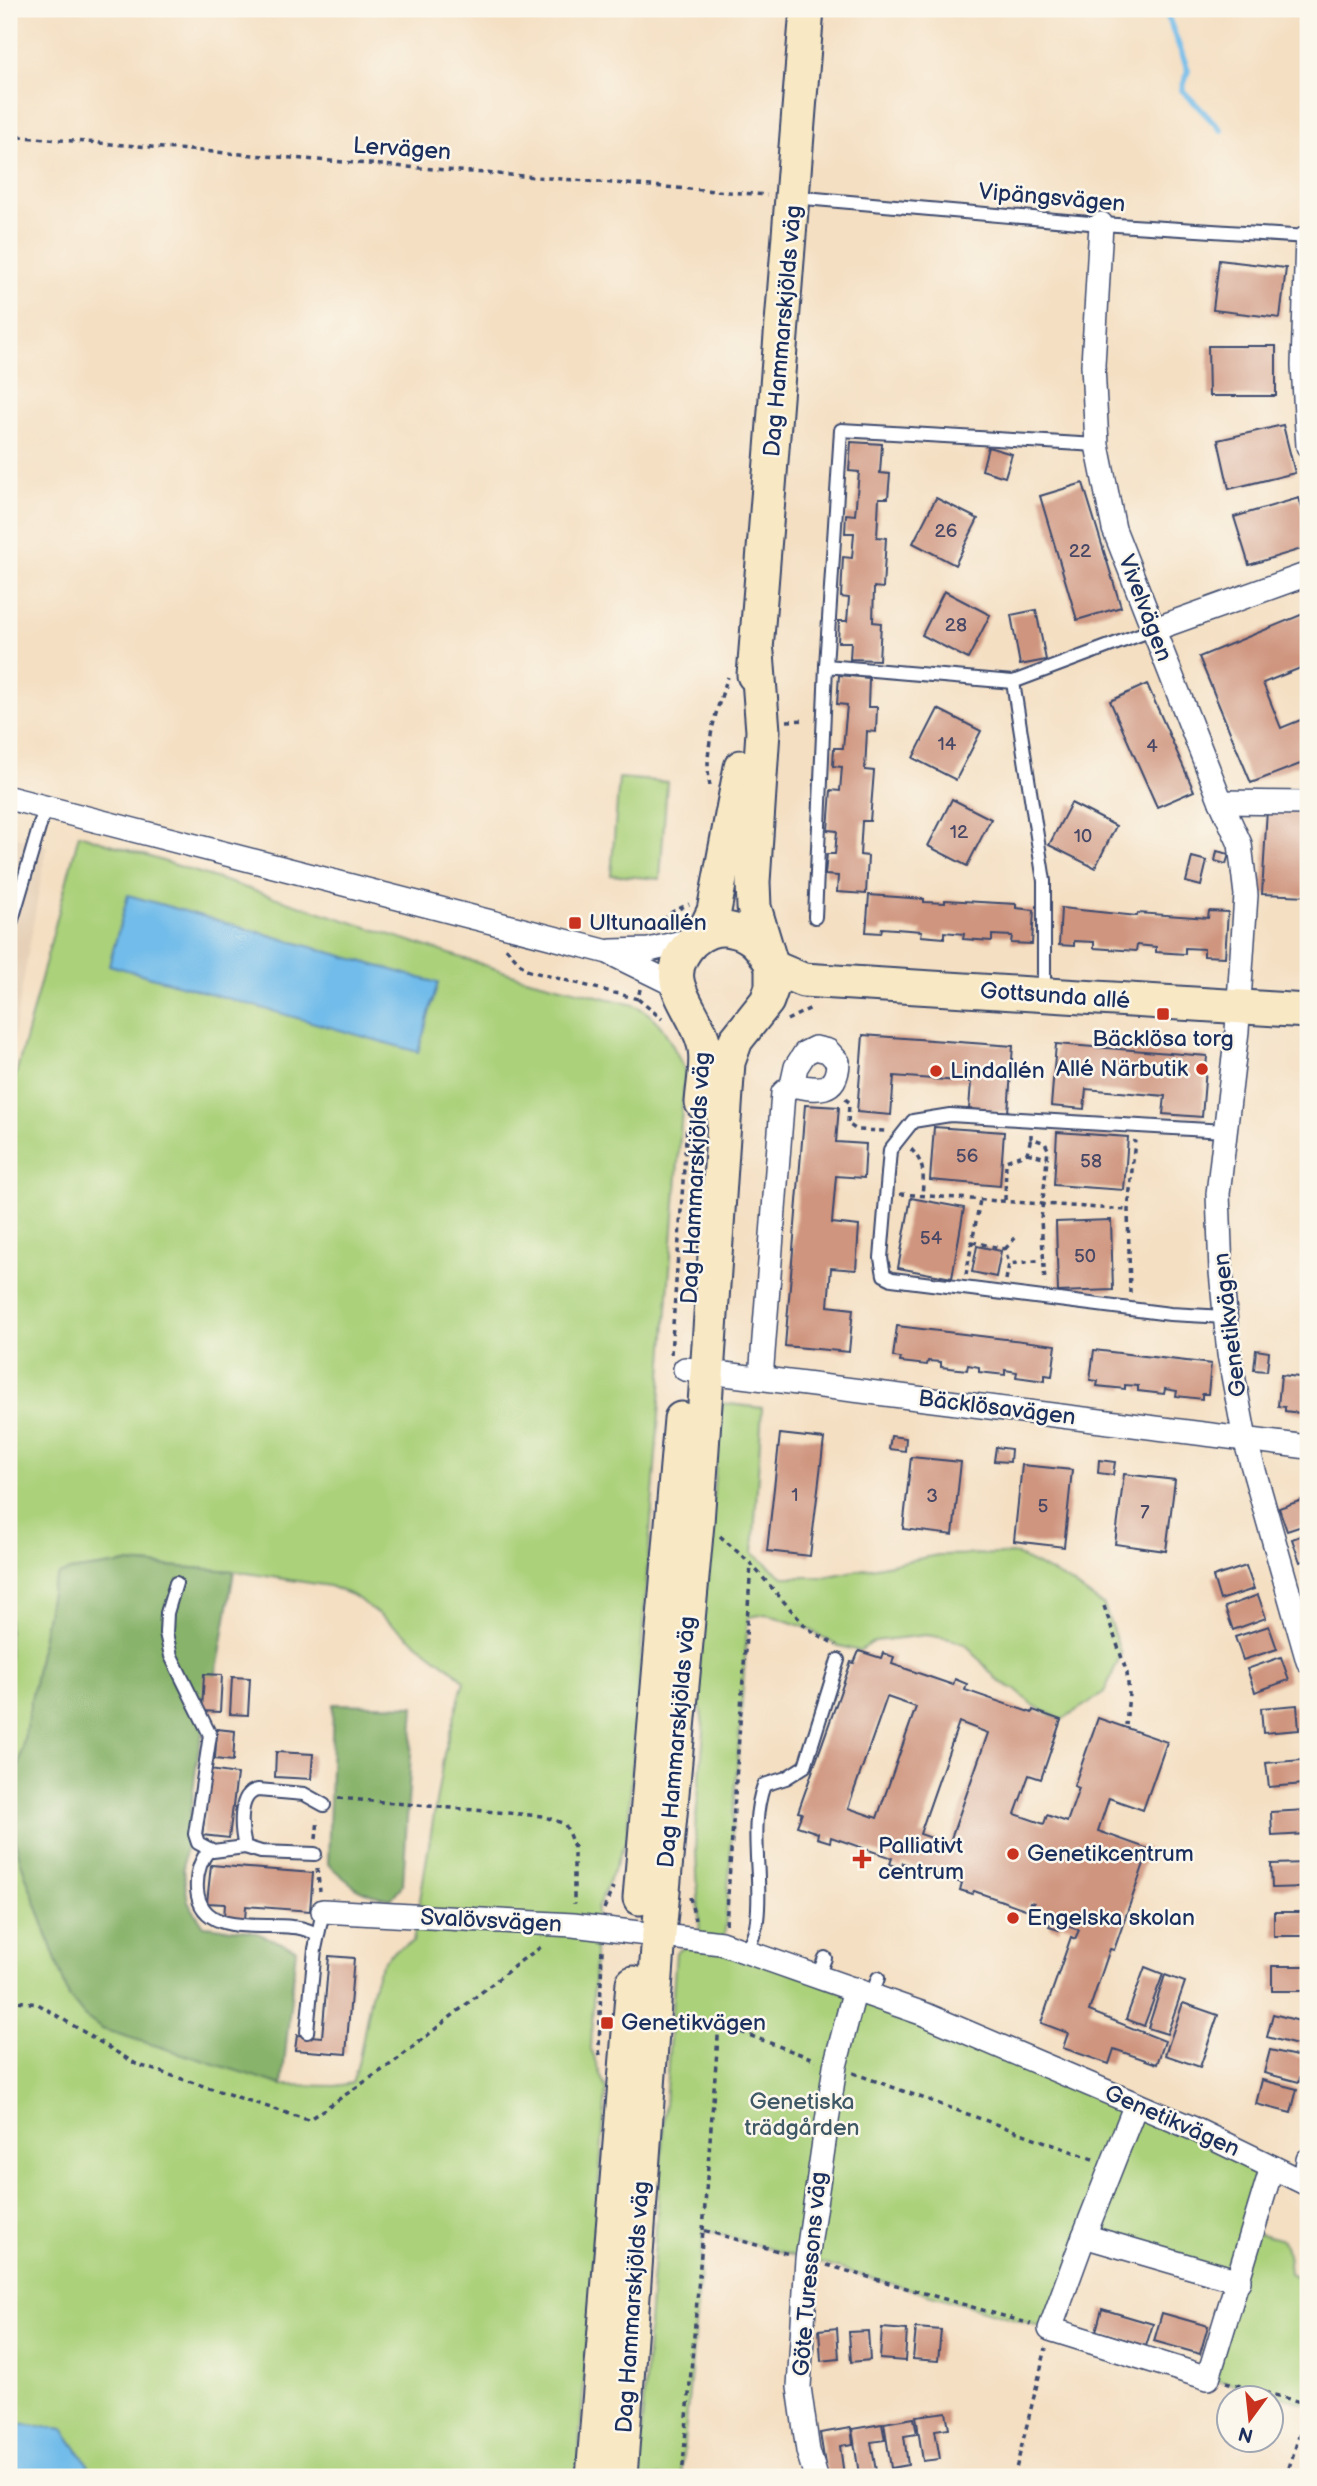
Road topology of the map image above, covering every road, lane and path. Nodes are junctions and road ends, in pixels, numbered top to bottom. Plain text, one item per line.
1 (807, 9) edge
2 (9, 136) edge
3 (793, 197) junction
4 (1101, 224) junction
5 (1308, 237) edge
6 (1097, 445) junction
7 (1308, 446) edge
8 (1308, 574) edge
9 (1152, 630) junction
10 (757, 653) junction
11 (826, 666) junction
12 (729, 674) dead end
13 (1013, 682) junction
14 (715, 717) junction
15 (722, 718) dead end
16 (824, 719) junction
17 (778, 722) dead end
18 (712, 795) dead end
19 (9, 798) edge
20 (1221, 802) junction
21 (1308, 803) edge
22 (45, 808) junction
23 (692, 902) dead end
24 (815, 918) dead end
25 (9, 930) edge
26 (699, 937) junction
27 (647, 960) junction
28 (770, 962) junction
29 (803, 980) junction
30 (1239, 994) junction
31 (1044, 995) junction
32 (761, 1008) junction
33 (1308, 1011) edge
34 (681, 1012) junction
35 (792, 1085) dead end
36 (688, 1114) dead end
37 (1031, 1120) junction
38 (1137, 1125) junction
39 (1225, 1131) junction
40 (1031, 1138) junction
41 (1027, 1153) junction
42 (1047, 1158) junction
43 (886, 1193) junction
44 (980, 1199) junction
45 (1005, 1200) junction
46 (1044, 1203) junction
47 (1128, 1210) junction
48 (1016, 1237) dead end
49 (972, 1241) junction
50 (1005, 1248) junction
51 (1043, 1260) junction
52 (1009, 1264) junction
53 (966, 1275) dead end
54 (1006, 1295) junction
55 (1043, 1299) junction
56 (1131, 1309) junction
57 (1226, 1317) junction
58 (687, 1367) junction
59 (761, 1378) junction
60 (1245, 1439) junction
61 (1308, 1447) edge
62 (712, 1528) dead end
63 (751, 1564) junction
64 (176, 1583) dead end
65 (1104, 1605) dead end
66 (838, 1660) joint
67 (1308, 1661) edge
68 (1126, 1725) dead end
69 (324, 1805) junction
70 (246, 1847) junction
71 (210, 1850) junction
72 (315, 1854) junction
73 (620, 1879) dead end
74 (689, 1892) dead end
75 (323, 1911) junction
76 (573, 1925) junction
77 (602, 1929) junction
78 (648, 1933) junction
79 (318, 1934) junction
80 (710, 1941) junction
81 (747, 1951) junction
82 (868, 1987) junction
83 (307, 2032) dead end
84 (603, 2063) dead end
85 (1136, 2104) junction
86 (1308, 2160) edge
87 (1272, 2167) junction
88 (1084, 2236) junction
89 (1239, 2281) junction
90 (1050, 2329) junction
91 (1208, 2378) junction
92 (1308, 2406) edge
93 (1015, 2476) edge
94 (593, 2477) edge
95 (620, 2477) edge
96 (816, 2477) edge
97 (1022, 2477) edge
98 (1286, 2477) edge

1 - 3 main road, Dag Hammarskjölds väg
2 - 3 path, Lervägen
3 - 4 lane, Vipängsvägen
3 - 10 main road, Dag Hammarskjölds väg
4 - 5 lane, Vipängsvägen
4 - 6 street, Vivelvägen
5 - 7 street
6 - 9 street, Vivelvägen
6 - 11 lane
8 - 9 street
9 - 13 lane
9 - 20 street, Vivelvägen
10 - 26 main road, Dag Hammarskjölds väg
10 - 28 main road, Dag Hammarskjölds väg
11 - 13 lane
11 - 16 lane
12 - 14 path
13 - 31 lane
14 - 15 path
14 - 18 path
16 - 17 path
16 - 24 lane
19 - 22 street
20 - 21 street
20 - 30 street, Vivelvägen
22 - 25 lane
22 - 27 street
23 - 27 path
26 - 27 street
26 - 28 main road
26 - 34 main road, Dag Hammarskjölds väg
27 - 34 street
27 - 34 path
28 - 29 main road, Gottsunda allé
28 - 32 main road, Dag Hammarskjölds väg
29 - 31 main road, Gottsunda allé
29 - 32 main road
30 - 31 main road, Gottsunda allé
30 - 33 main road, Gottsunda allé
30 - 39 street, Genetikvägen
32 - 34 main road, Dag Hammarskjölds väg
32 - 58 main road, Dag Hammarskjölds väg
34 - 58 main road, Dag Hammarskjölds väg
35 - 59 street
36 - 58 path
37 - 38 lane
37 - 40 path
37 - 43 lane
38 - 39 lane
38 - 47 path
39 - 57 street, Genetikvägen
40 - 41 path
40 - 42 path
41 - 42 path
41 - 45 path
42 - 46 path
43 - 44 path
43 - 54 lane
44 - 45 path
44 - 49 path
45 - 46 path
46 - 47 path
46 - 51 path
47 - 56 path
48 - 50 path
49 - 50 path
49 - 53 path
50 - 52 path
51 - 52 path
51 - 55 path
52 - 54 path
54 - 55 lane
55 - 56 lane
56 - 57 lane
57 - 60 street, Genetikvägen
58 - 59 street, Bäcklösavägen
58 - 78 main road, Dag Hammarskjölds väg
59 - 60 street, Bäcklösavägen
60 - 61 street, Bäcklösavägen
60 - 67 street, Genetikvägen
62 - 63 path
63 - 66 path
63 - 80 path
64 - 71 lane
65 - 68 path
66 - 81 lane
69 - 70 lane
69 - 72 path
69 - 76 path
70 - 71 lane
70 - 72 lane
71 - 79 lane
72 - 75 path
73 - 77 path
74 - 80 path
75 - 76 street, Svalövsvägen
75 - 79 lane
76 - 77 street, Svalövsvägen
77 - 78 street, Svalövsvägen
77 - 84 path
78 - 80 street, Genetikvägen
78 - 94 main road, Dag Hammarskjölds väg
78 - 95 main road, Dag Hammarskjölds väg
79 - 83 lane
80 - 81 street, Genetikvägen
81 - 82 street, Genetikvägen
82 - 85 street, Genetikvägen
82 - 96 street, Göte Turessons väg
85 - 87 street, Genetikvägen
85 - 88 street
86 - 87 street, Genetikvägen
87 - 89 street
88 - 89 street
88 - 90 street
89 - 91 street
90 - 91 street
90 - 93 path
91 - 92 path
92 - 98 path
93 - 97 path

